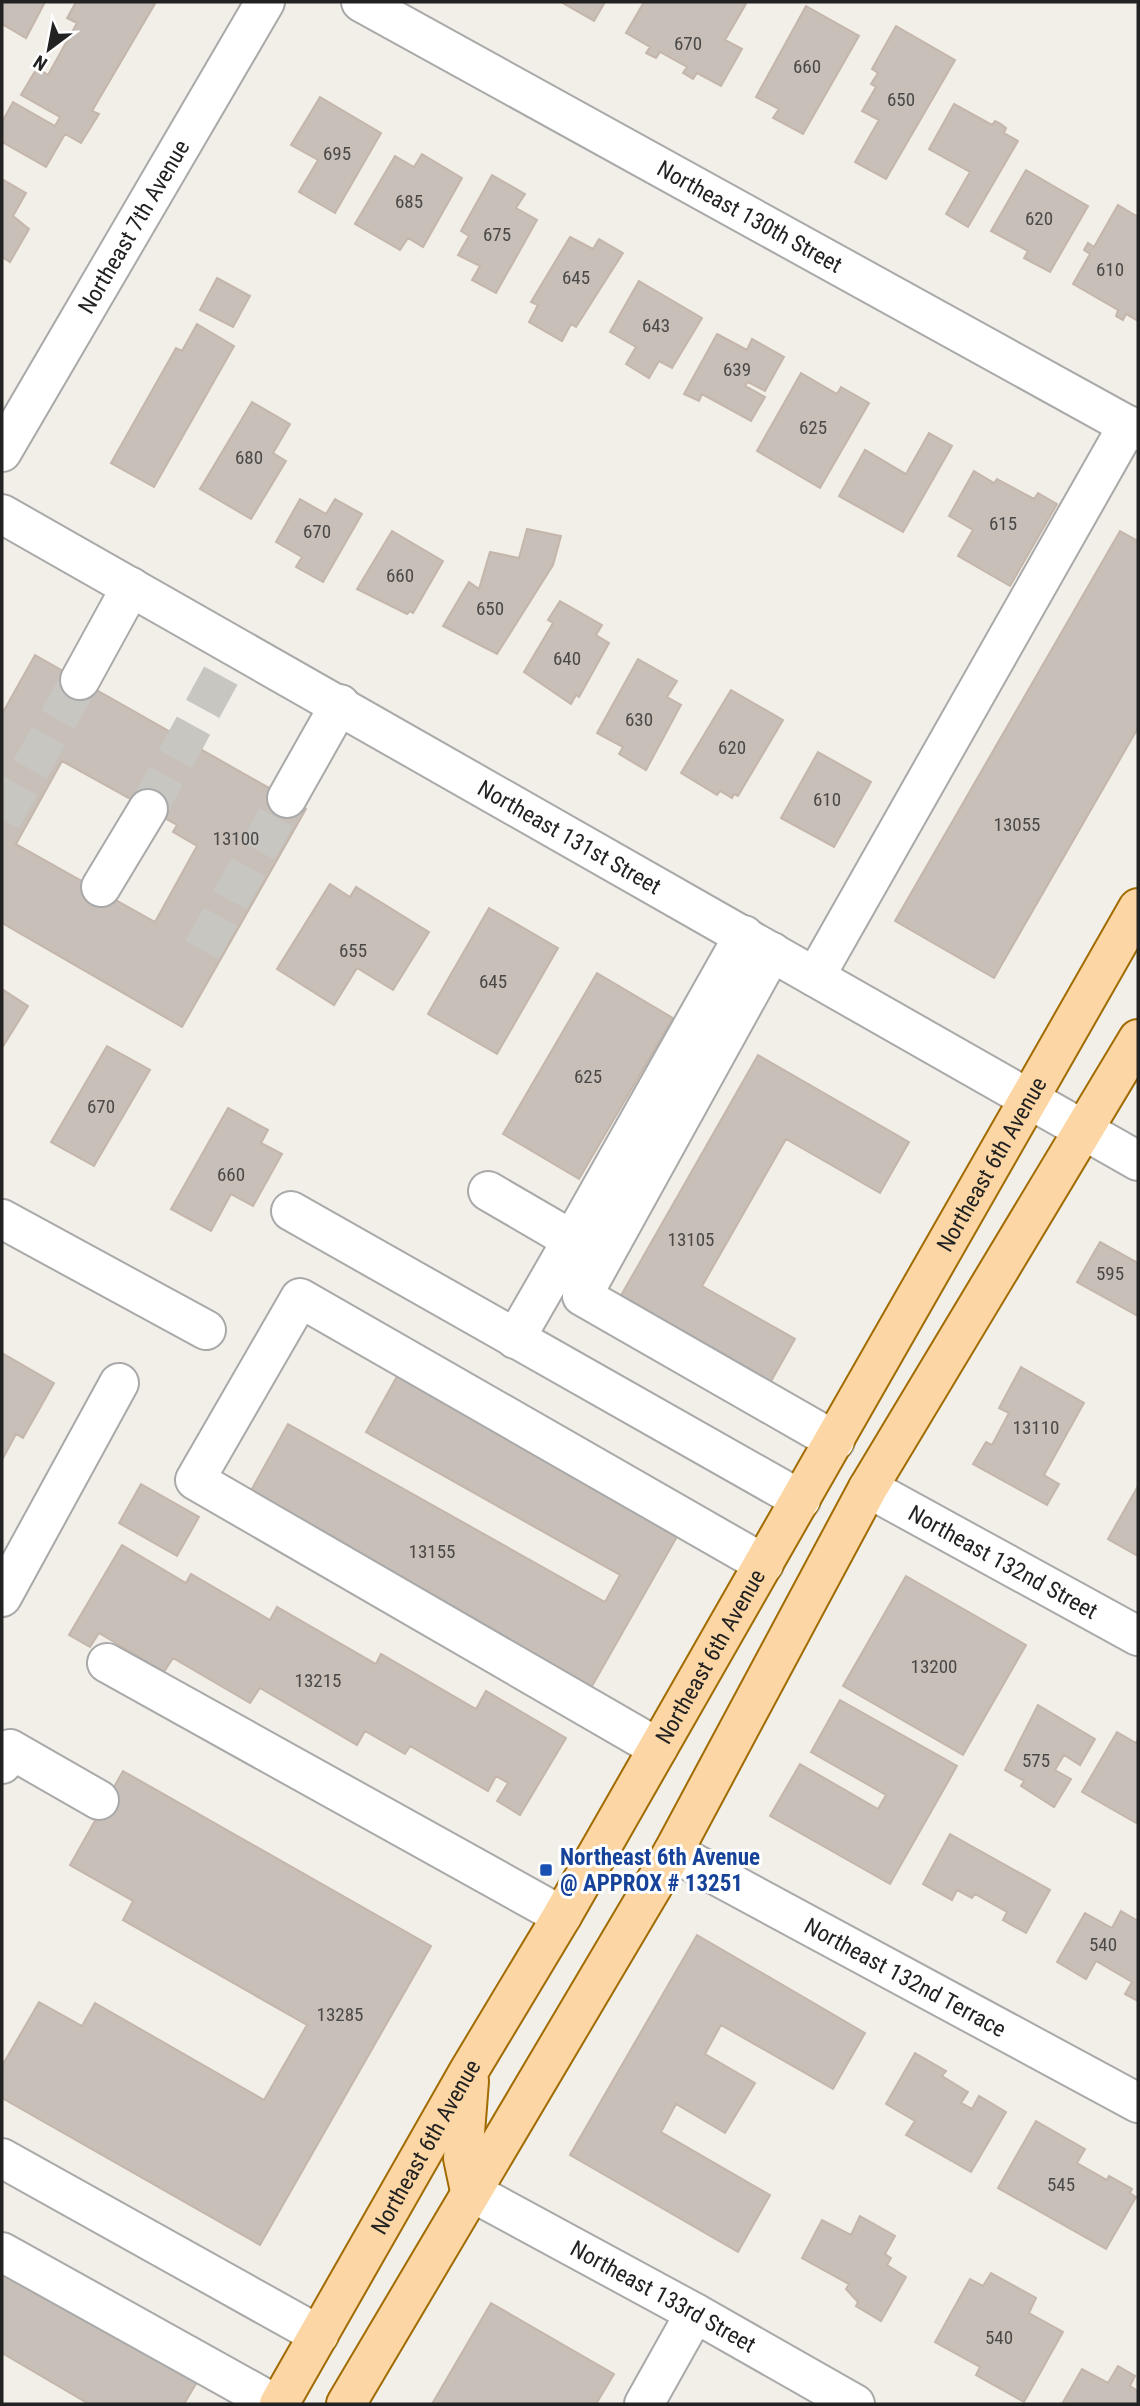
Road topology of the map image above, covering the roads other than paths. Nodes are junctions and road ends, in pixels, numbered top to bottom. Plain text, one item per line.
1 (265, 2) edge
2 (361, 2) edge
3 (1133, 428) edge
4 (2, 452) edge
5 (2, 514) edge
6 (131, 587) junction
7 (80, 680) tunnel mouth
8 (340, 704) junction
9 (287, 798) tunnel mouth
10 (148, 809) tunnel mouth
11 (101, 887) dead end
12 (1138, 908) edge
13 (758, 944) junction
14 (815, 976) junction
15 (1138, 1039) edge
16 (1030, 1100) junction
17 (1085, 1132) junction
18 (1138, 1160) edge
19 (488, 1191) dead end
20 (290, 1211) dead end
21 (2, 1219) edge
22 (572, 1240) junction
23 (206, 1330) dead end
24 (515, 1339) junction
25 (119, 1383) dead end
26 (835, 1441) junction
27 (868, 1488) junction
28 (801, 1500) junction
29 (764, 1564) junction
30 (2, 1597) edge
31 (1138, 1636) edge
32 (107, 1662) dead end
33 (659, 1748) junction
34 (2, 1764) edge
35 (99, 1800) dead end
36 (673, 1852) junction
37 (562, 1916) junction
38 (470, 2068) junction
39 (1138, 2103) edge
40 (2, 2158) edge
41 (470, 2191) junction
42 (2, 2252) edge
43 (695, 2313) junction
44 (319, 2335) junction
45 (277, 2404) edge
46 (346, 2404) edge
47 (645, 2404) edge
48 (855, 2404) edge

1 - 4 street, Northeast 7th Avenue
2 - 3 street, Northeast 130th Street
3 - 14 street
5 - 6 street, Northeast 131st Street
6 - 7 street
6 - 8 street, Northeast 131st Street
8 - 9 street
8 - 13 street, Northeast 131st Street
10 - 11 street
12 - 16 main road, Northeast 6th Avenue
13 - 14 street, Northeast 131st Street
13 - 22 street
13 - 26 street
14 - 16 street, Northeast 131st Street
15 - 17 main road
16 - 17 street, Northeast 131st Street
16 - 26 main road, Northeast 6th Avenue
17 - 18 street, Northeast 131st Street
17 - 27 main road
19 - 22 street
20 - 24 street
21 - 23 street
22 - 24 street
24 - 28 street
25 - 30 street
26 - 28 main road, Northeast 6th Avenue
27 - 31 street, Northeast 132nd Street
27 - 36 main road
28 - 29 main road, Northeast 6th Avenue
29 - 33 main road, Northeast 6th Avenue
29 - 33 street
32 - 37 street
33 - 37 main road, Northeast 6th Avenue
34 - 35 street
36 - 39 street, Northeast 132nd Terrace
36 - 41 main road
37 - 38 main road, Northeast 6th Avenue
38 - 41 main road
38 - 44 main road, Northeast 6th Avenue
40 - 44 street
41 - 43 street, Northeast 133rd Street
41 - 46 main road
42 - 45 street
43 - 47 street
43 - 48 street, Northeast 133rd Street
44 - 45 main road, Northeast 6th Avenue

